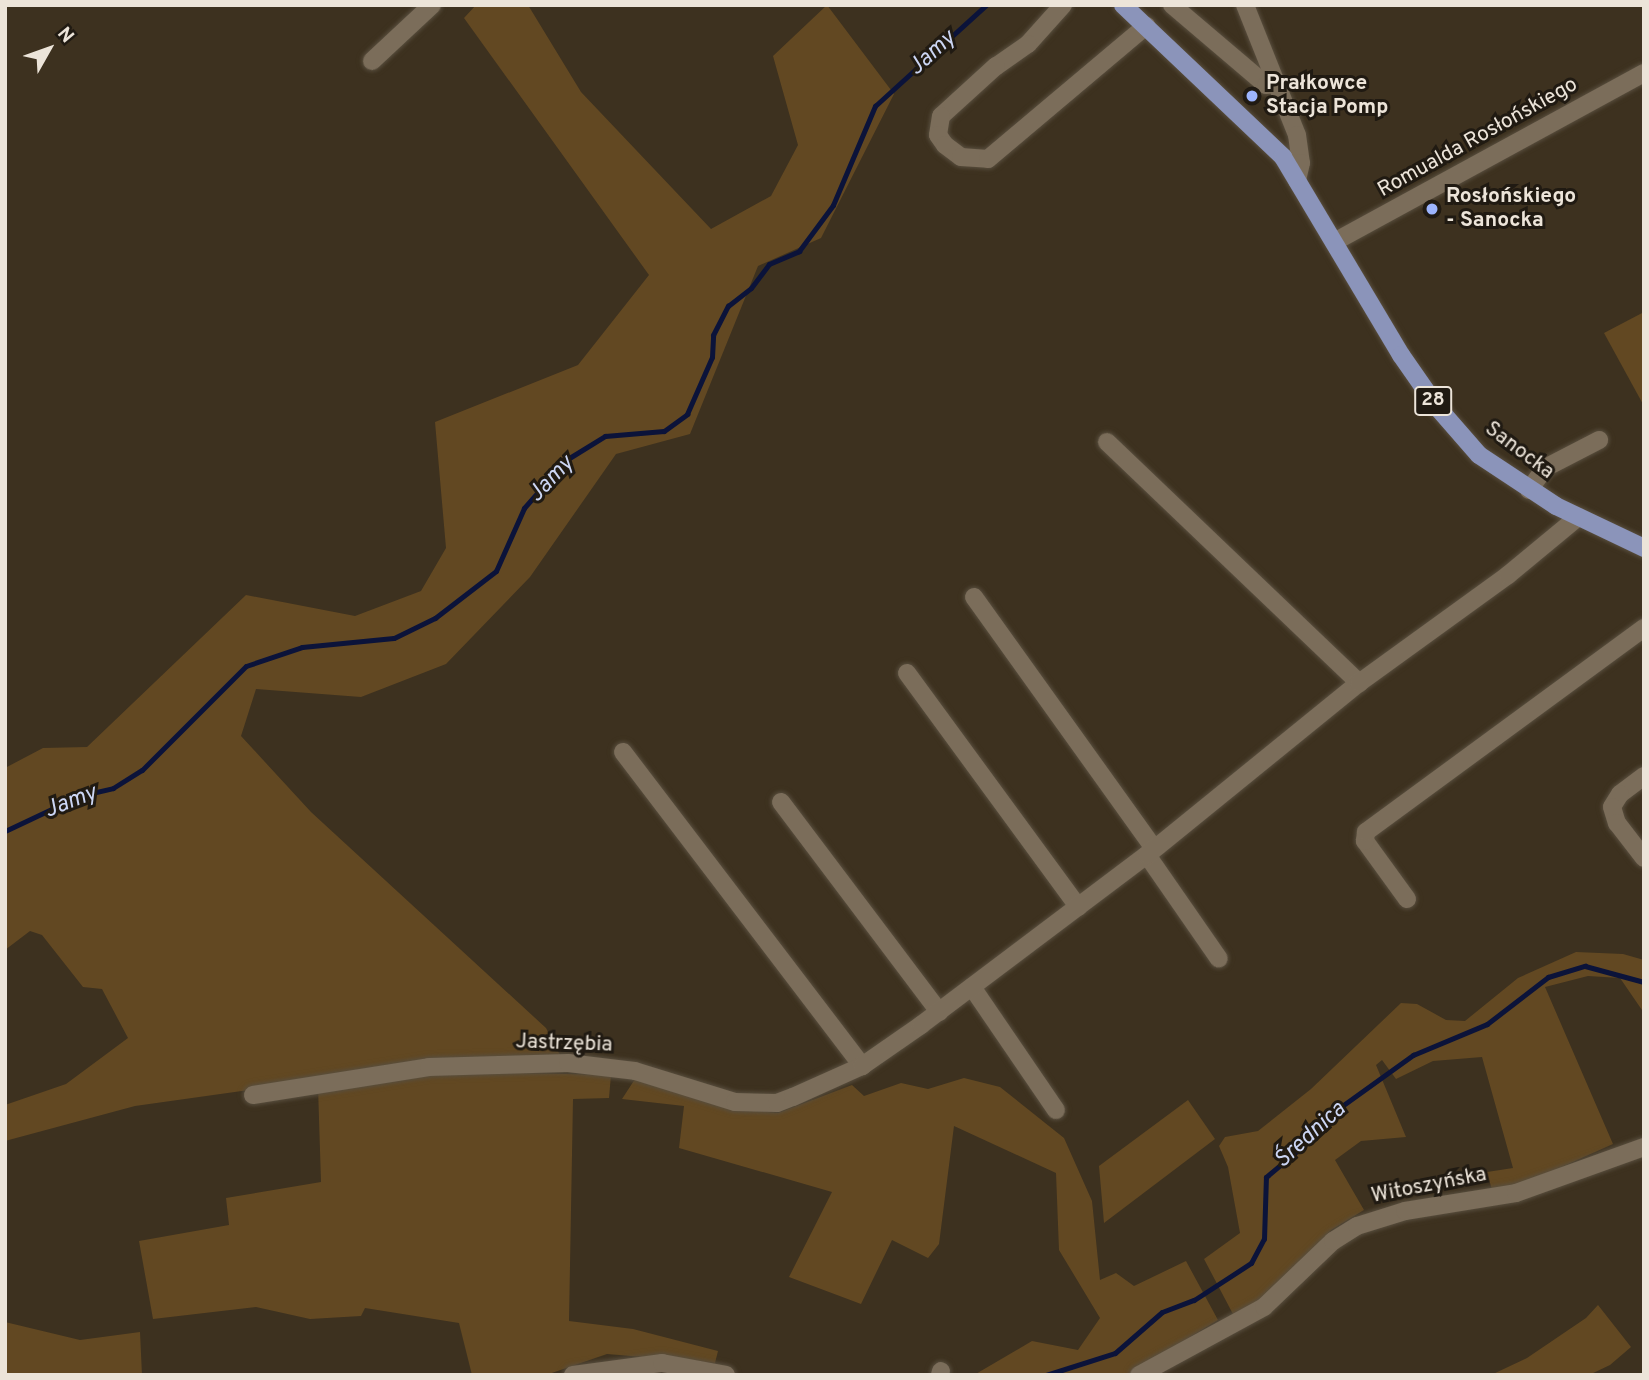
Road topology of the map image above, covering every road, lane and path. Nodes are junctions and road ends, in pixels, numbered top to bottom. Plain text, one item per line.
1 (432, 5) edge
2 (1063, 5) edge
3 (1123, 5) edge
4 (1172, 5) edge
5 (1245, 5) edge
6 (1146, 26) junction
7 (372, 61) dead end
8 (1644, 73) edge
9 (1277, 84) junction
10 (1297, 181) junction
11 (1334, 242) junction
12 (1599, 440) dead end
13 (1107, 442) dead end
14 (1529, 490) junction
15 (1578, 517) junction
16 (1644, 548) edge
17 (974, 597) dead end
18 (1644, 628) edge
19 (907, 673) dead end
20 (1359, 683) junction
21 (622, 752) dead end
22 (1644, 776) edge
23 (781, 802) dead end
24 (1151, 852) junction
25 (1644, 858) edge
26 (1407, 899) dead end
27 (1078, 906) junction
28 (1219, 958) dead end
29 (972, 986) junction
30 (939, 1012) junction
31 (862, 1066) junction
32 (253, 1095) dead end
33 (1056, 1110) dead end
34 (1644, 1147) edge
35 (573, 1375) edge
36 (726, 1375) edge
37 (1139, 1375) edge

1 - 7 street
2 - 6 street
3 - 6 main road, 28
4 - 9 street
5 - 9 street
6 - 10 main road, 28
8 - 11 street, Romualda Rosłońskiego
9 - 10 street
10 - 11 main road, 28
11 - 14 main road, Sanocka / 28
12 - 14 street
13 - 20 street
14 - 15 main road, Sanocka / 28
15 - 16 main road, Sanocka / 28
15 - 20 street, Jastrzębia
17 - 24 street
18 - 26 street
19 - 27 street
20 - 24 street, Jastrzębia
21 - 31 street
22 - 25 street
23 - 30 street
24 - 27 street, Jastrzębia
24 - 28 street
27 - 29 street, Jastrzębia
29 - 30 street, Jastrzębia
29 - 33 street
30 - 31 street, Jastrzębia
31 - 32 street, Jastrzębia
34 - 37 street, Witoszyńska
35 - 36 street

